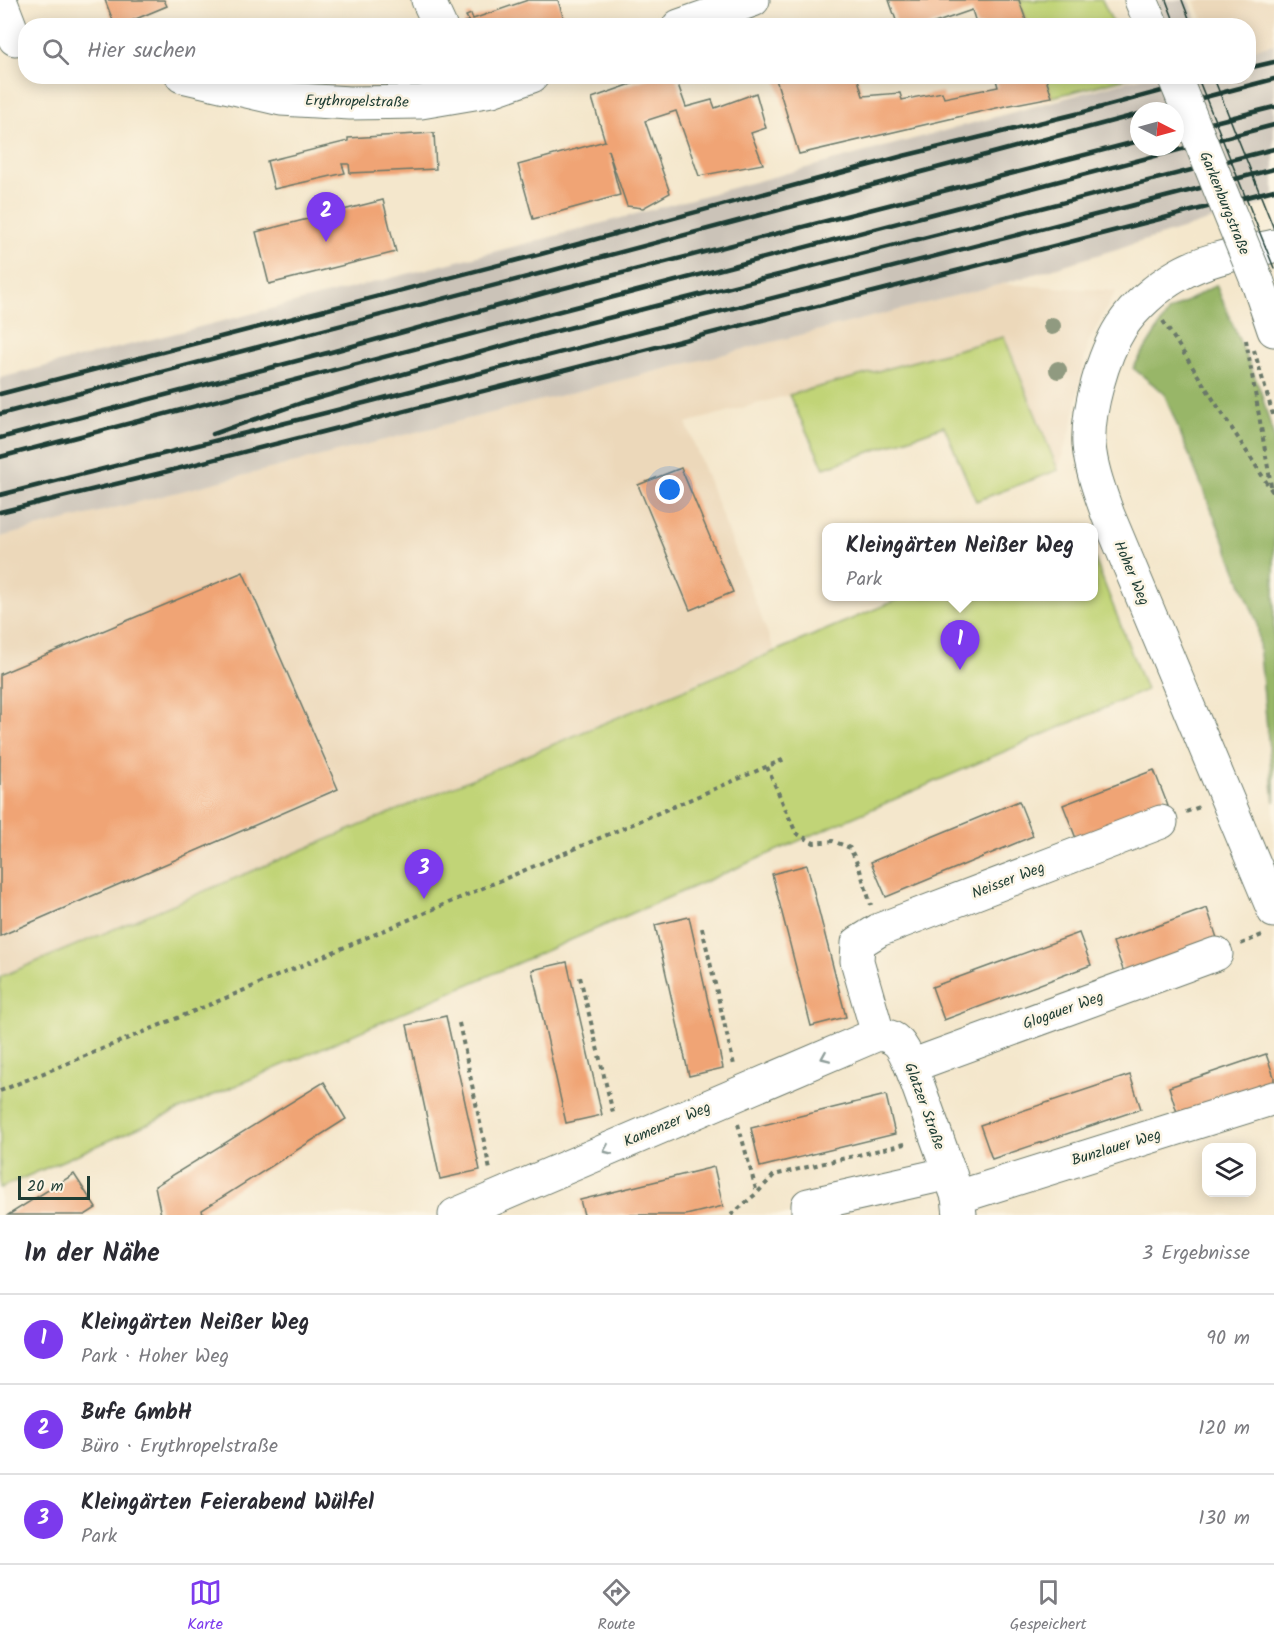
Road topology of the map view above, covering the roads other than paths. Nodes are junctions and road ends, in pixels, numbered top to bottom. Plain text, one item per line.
1 (0, 0) edge
2 (428, 0) edge
3 (753, 0) edge
4 (1141, 0) edge
5 (436, 18) edge
6 (702, 18) edge
7 (1149, 18) edge
8 (14, 38) edge
9 (216, 84) edge
10 (509, 84) edge
11 (1177, 84) edge
12 (467, 85) edge
13 (1274, 246) edge
14 (1259, 332) edge
15 (1161, 822) dead end
16 (1274, 911) edge
17 (1215, 954) dead end
18 (878, 1034) junction
19 (911, 1066) junction
20 (1274, 1098) edge
21 (956, 1195) edge
22 (455, 1215) edge
23 (808, 1215) edge

1 - 8 street
2 - 5 street
3 - 6 street
4 - 7 street
9 - 12 street, Erythropelstraße
10 - 12 street, Erythropelstraße
11 - 14 street, Garkenburgstraße, bridge
13 - 16 street, Hoher Weg
15 - 18 street, Neisser Weg
17 - 19 street, Glogauer Weg
18 - 19 street, Glatzer Straße
18 -> 22 street, Kamenzer Weg
19 - 21 street, Glatzer Straße
20 - 21 street, Bunzlauer Weg
21 - 23 street, Bunzlauer Weg

